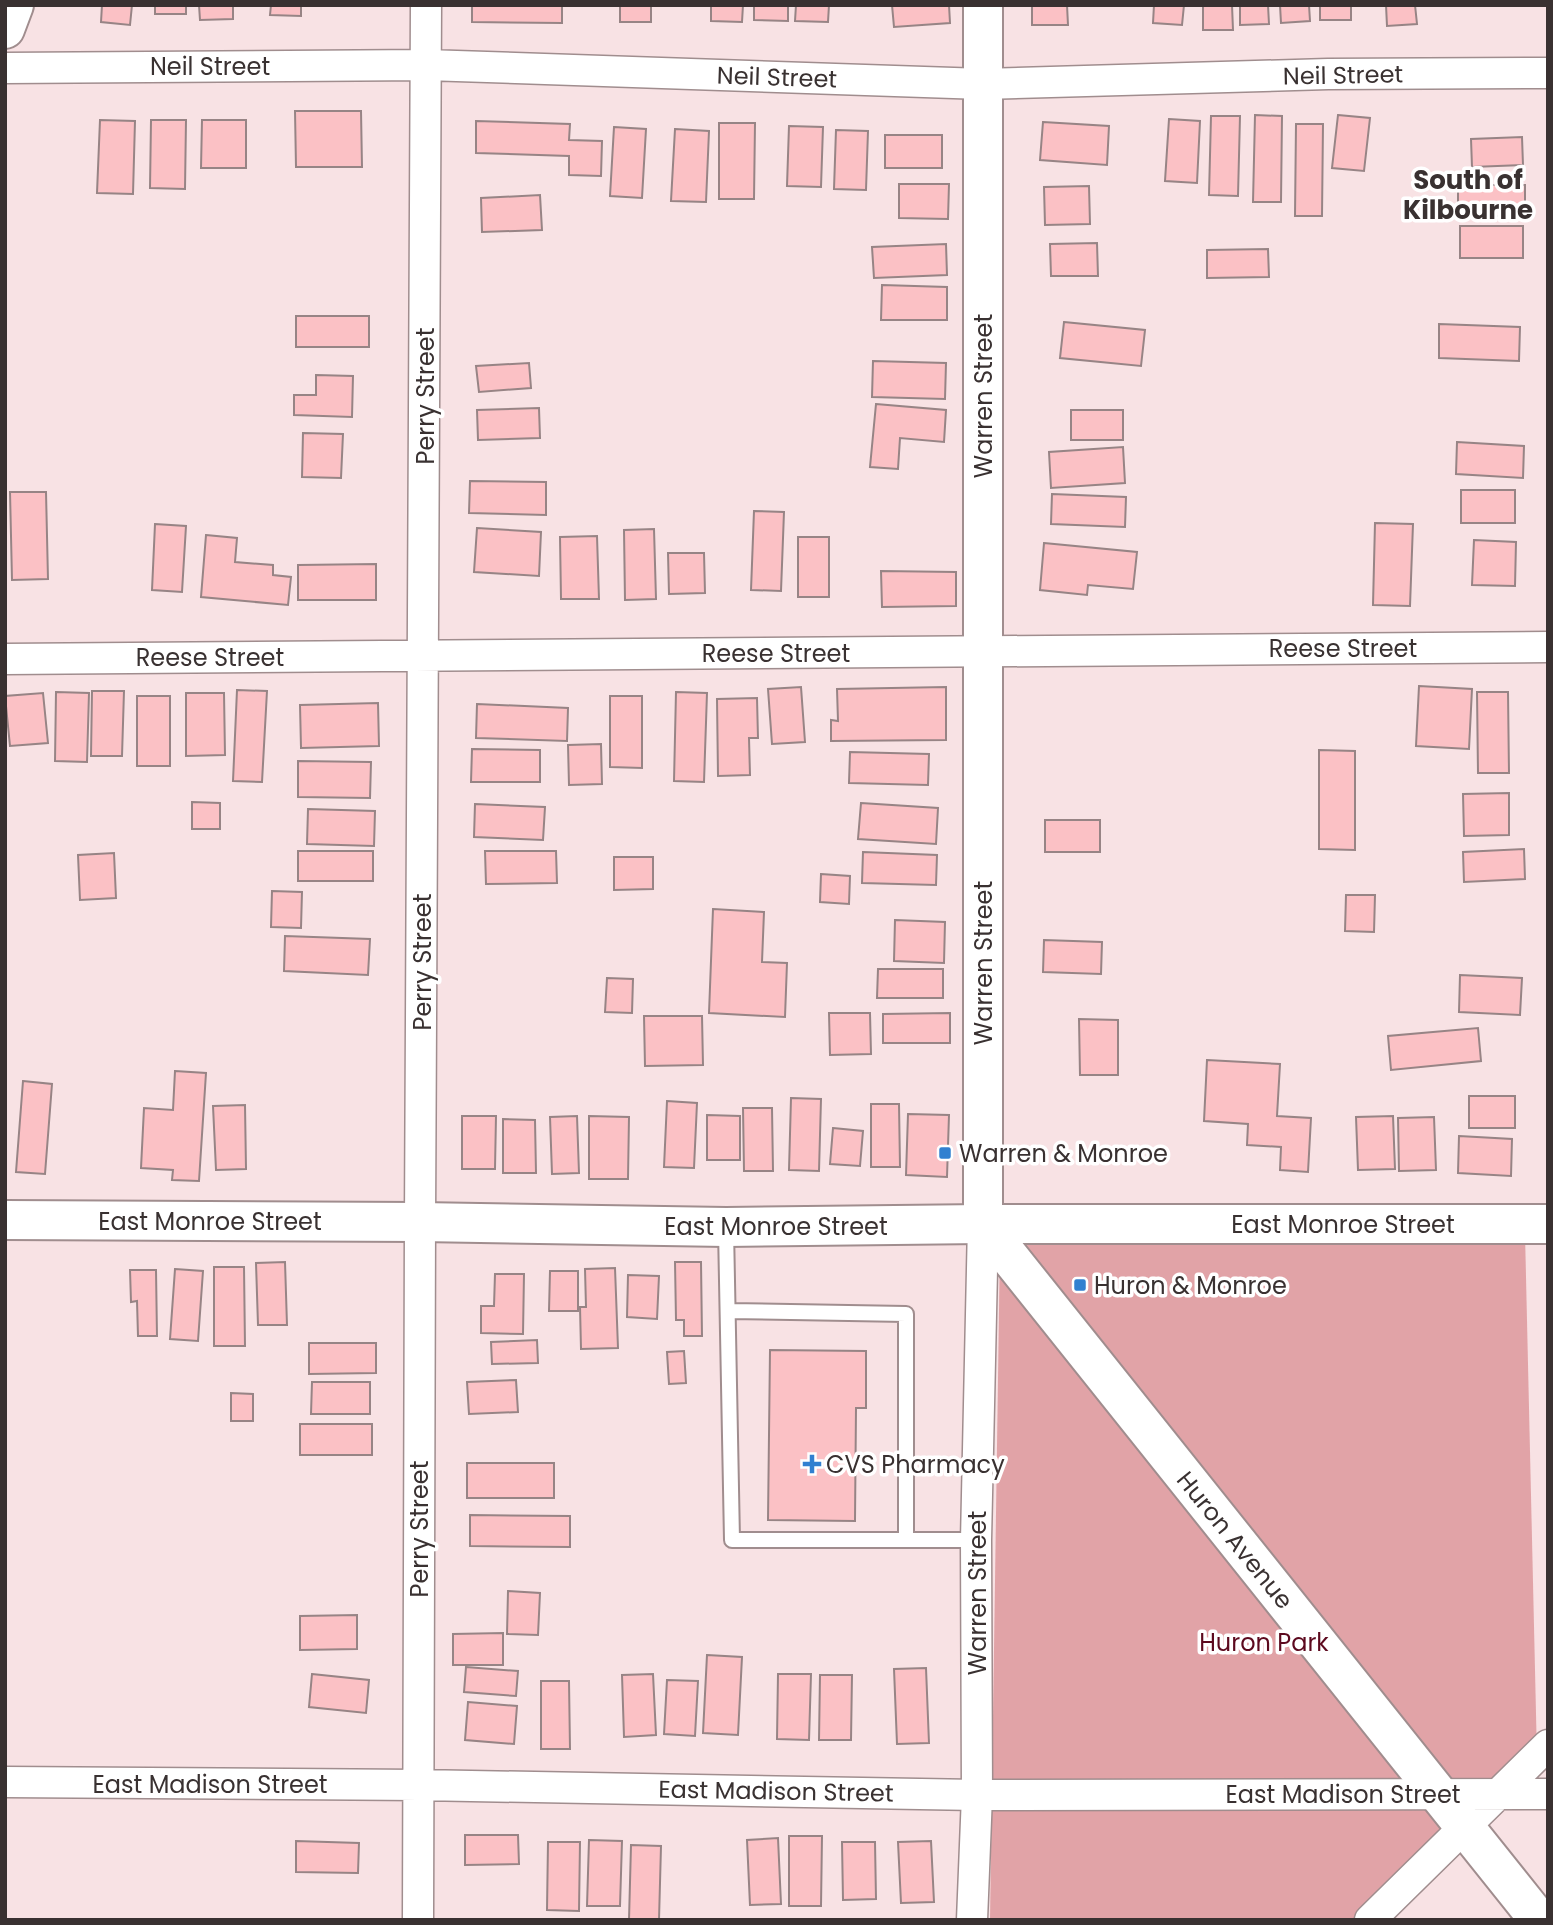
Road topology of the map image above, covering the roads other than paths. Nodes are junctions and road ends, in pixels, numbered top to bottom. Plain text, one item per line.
1 (14, 5) edge
2 (426, 5) edge
3 (983, 5) edge
4 (5, 29) edge
5 (426, 65) junction
6 (5, 68) edge
7 (1548, 73) edge
8 (983, 84) junction
9 (1548, 647) edge
10 (983, 651) junction
11 (424, 656) junction
12 (5, 659) edge
13 (5, 1220) edge
14 (420, 1222) junction
15 (983, 1224) junction
16 (1548, 1224) edge
17 (726, 1227) junction
18 (728, 1311) junction
19 (906, 1539) junction
20 (976, 1540) junction
21 (1548, 1745) edge
22 (5, 1782) edge
23 (419, 1785) junction
24 (1498, 1794) junction
25 (1548, 1794) edge
26 (977, 1795) junction
27 (1438, 1795) junction
28 (1464, 1828) junction
29 (418, 1920) edge
30 (972, 1920) edge
31 (1370, 1920) edge
32 (1539, 1920) edge

1 - 4 main road
2 - 5 street, Perry Street
3 - 8 main road, Warren Street
5 - 6 street, Neil Street
5 - 8 street, Neil Street
5 - 11 street, Perry Street
7 - 8 street, Neil Street
8 - 10 main road, Warren Street
9 - 10 street, Reese Street
10 - 11 street, Reese Street
10 - 15 main road, Warren Street
11 - 12 street, Reese Street
11 - 14 street, Perry Street
13 - 14 main road, East Monroe Street
14 - 17 main road, East Monroe Street
14 - 23 street, Perry Street
15 - 16 main road, East Monroe Street
15 - 17 main road, East Monroe Street
15 - 20 street, Warren Street
15 - 27 main road, Huron Avenue
17 - 18 lane
18 - 19 lane
18 - 19 lane
19 - 20 lane
20 - 26 street, Warren Street
21 - 24 street
22 - 23 street, East Madison Street
23 - 26 street, East Madison Street
23 - 29 street, Perry Street
24 - 25 street, East Madison Street
24 - 27 street, East Madison Street
24 - 28 street
26 - 27 street, East Madison Street
26 - 30 street, Warren Street
27 - 28 main road, Huron Avenue
28 - 31 street
28 - 32 main road, Huron Avenue

